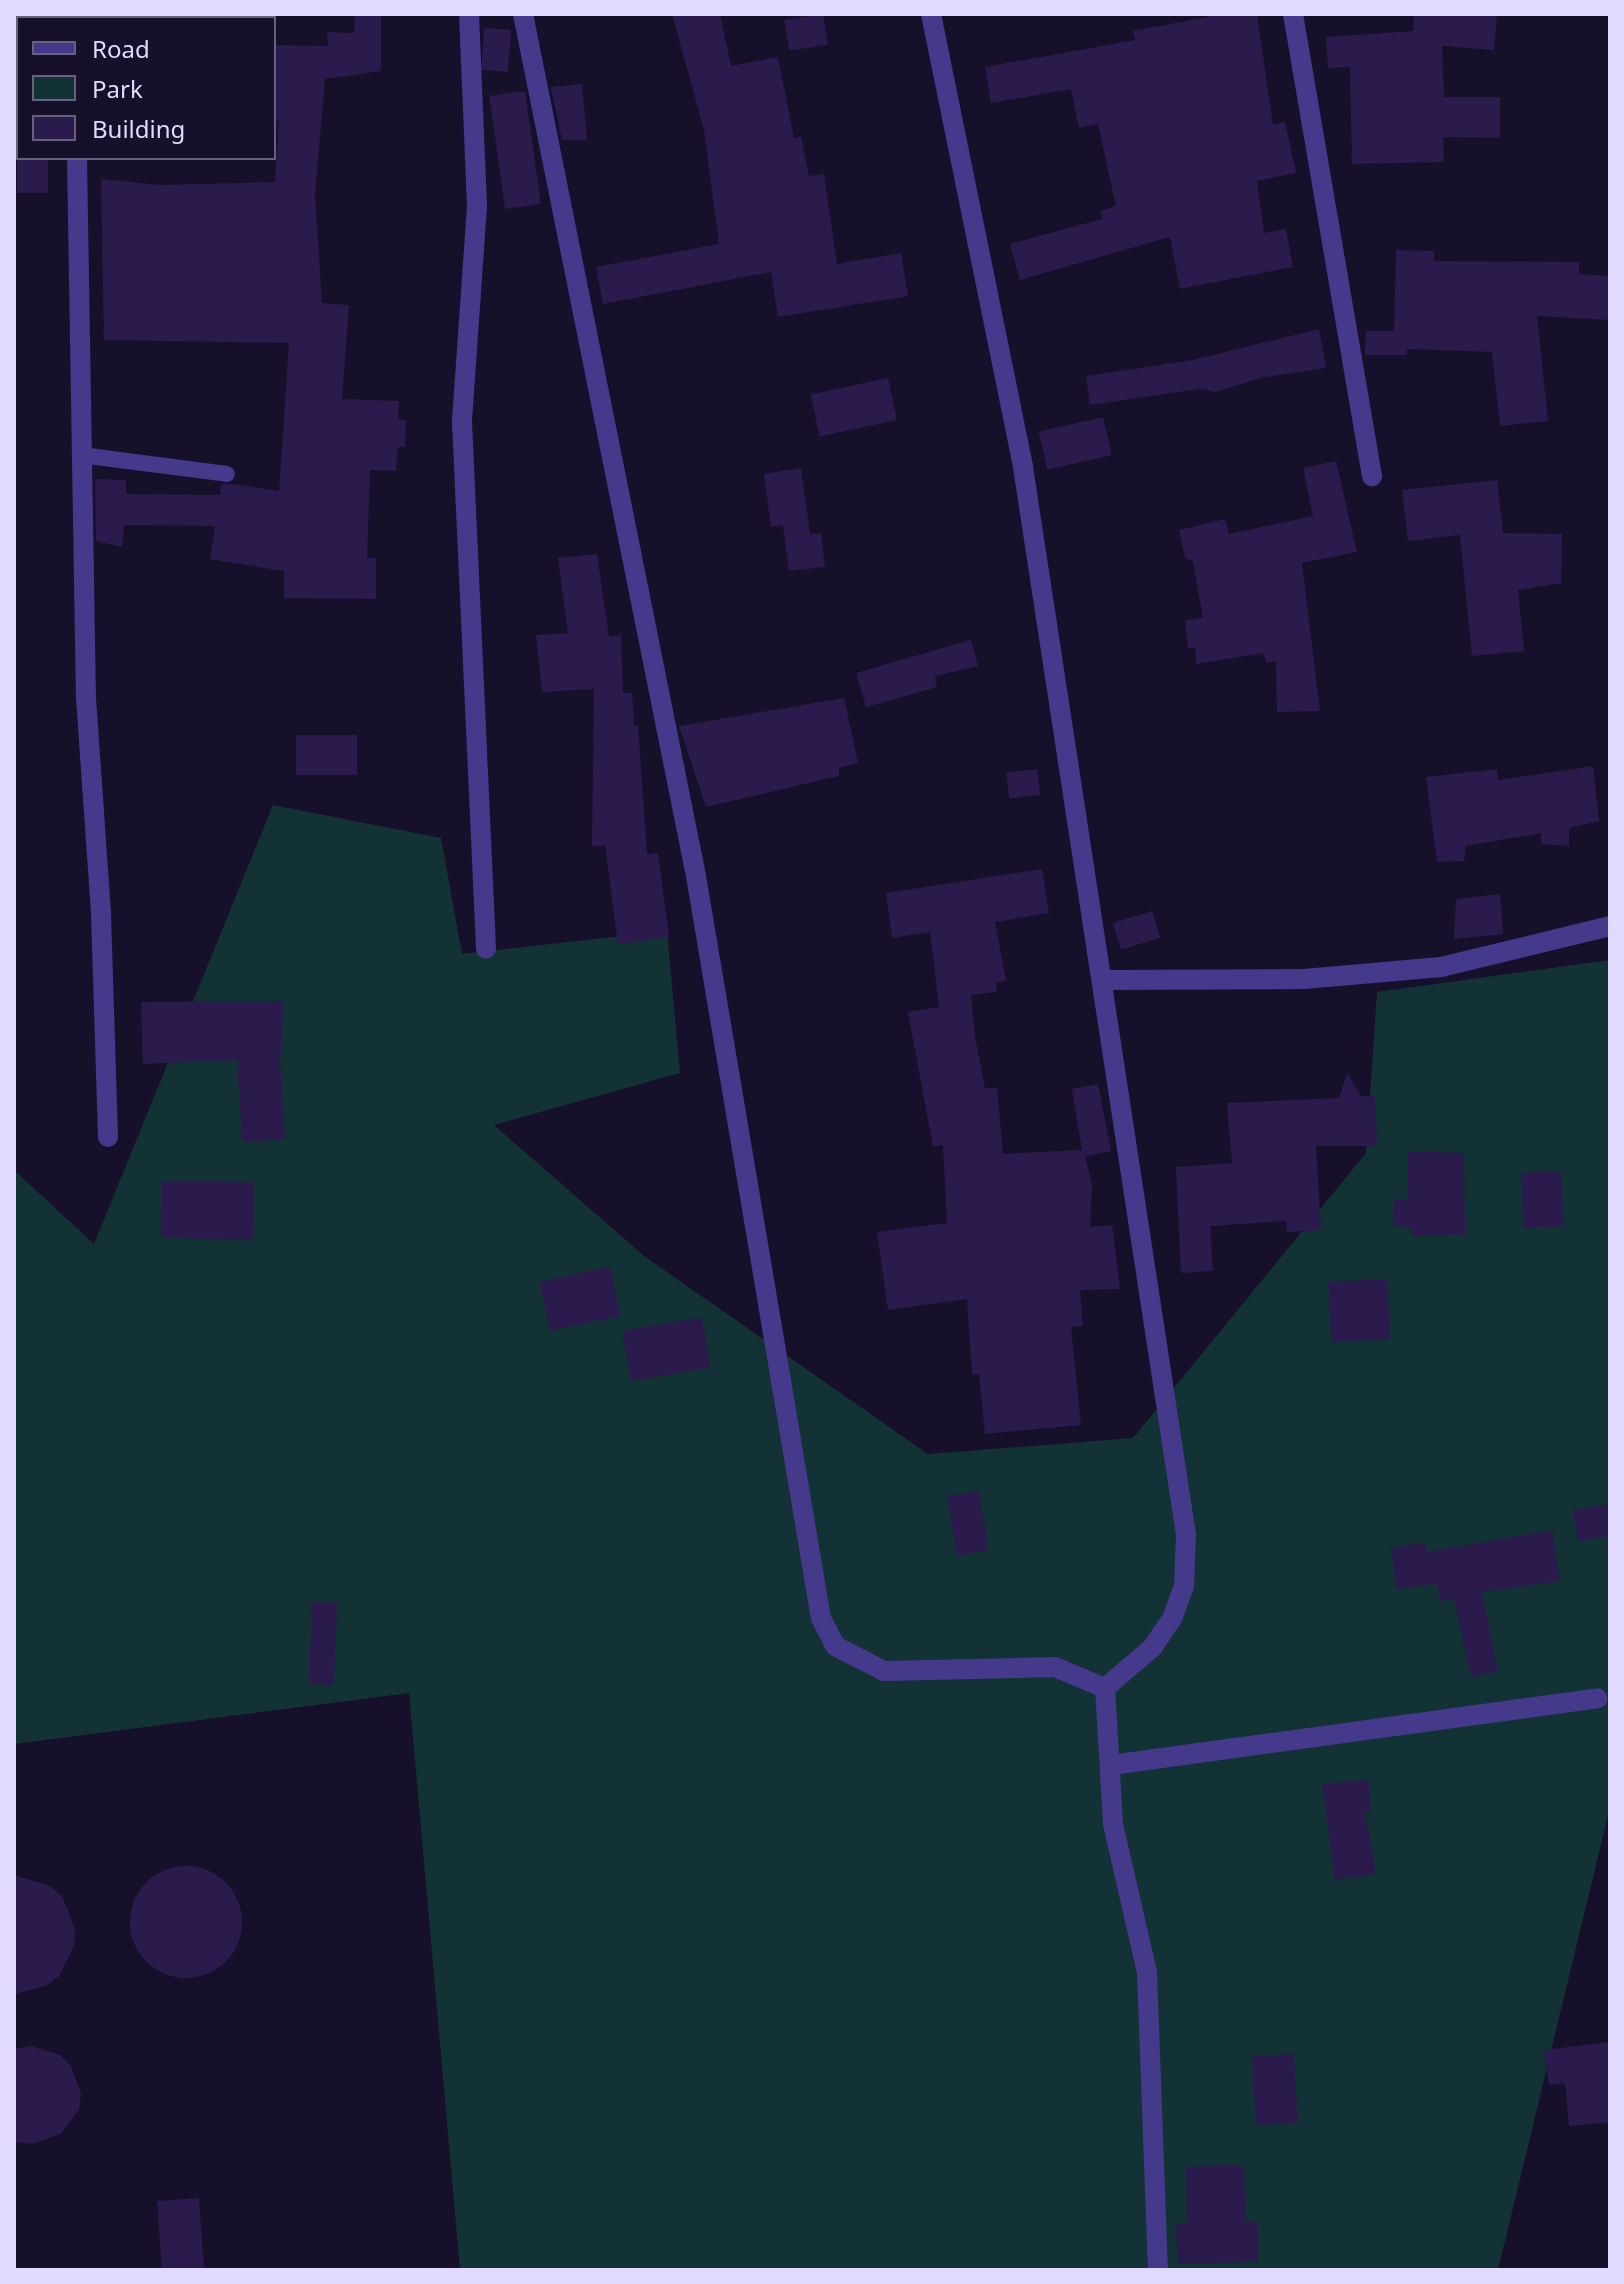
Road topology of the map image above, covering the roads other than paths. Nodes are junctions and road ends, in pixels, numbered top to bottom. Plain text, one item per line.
1 (469, 14) edge
2 (523, 14) edge
3 (931, 14) edge
4 (1293, 14) edge
5 (77, 160) edge
6 (81, 455) junction
7 (227, 474) dead end
8 (1372, 476) dead end
9 (1610, 926) edge
10 (486, 948) dead end
11 (1105, 980) junction
12 (108, 1137) dead end
13 (1105, 1688) junction
14 (1597, 1698) dead end
15 (1111, 1765) junction
16 (1158, 2270) edge

1 - 10 street
2 - 13 street
3 - 11 street
4 - 8 street
5 - 6 street
6 - 7 lane
6 - 12 street
9 - 11 street
11 - 13 street
13 - 15 street
14 - 15 street
15 - 16 street

